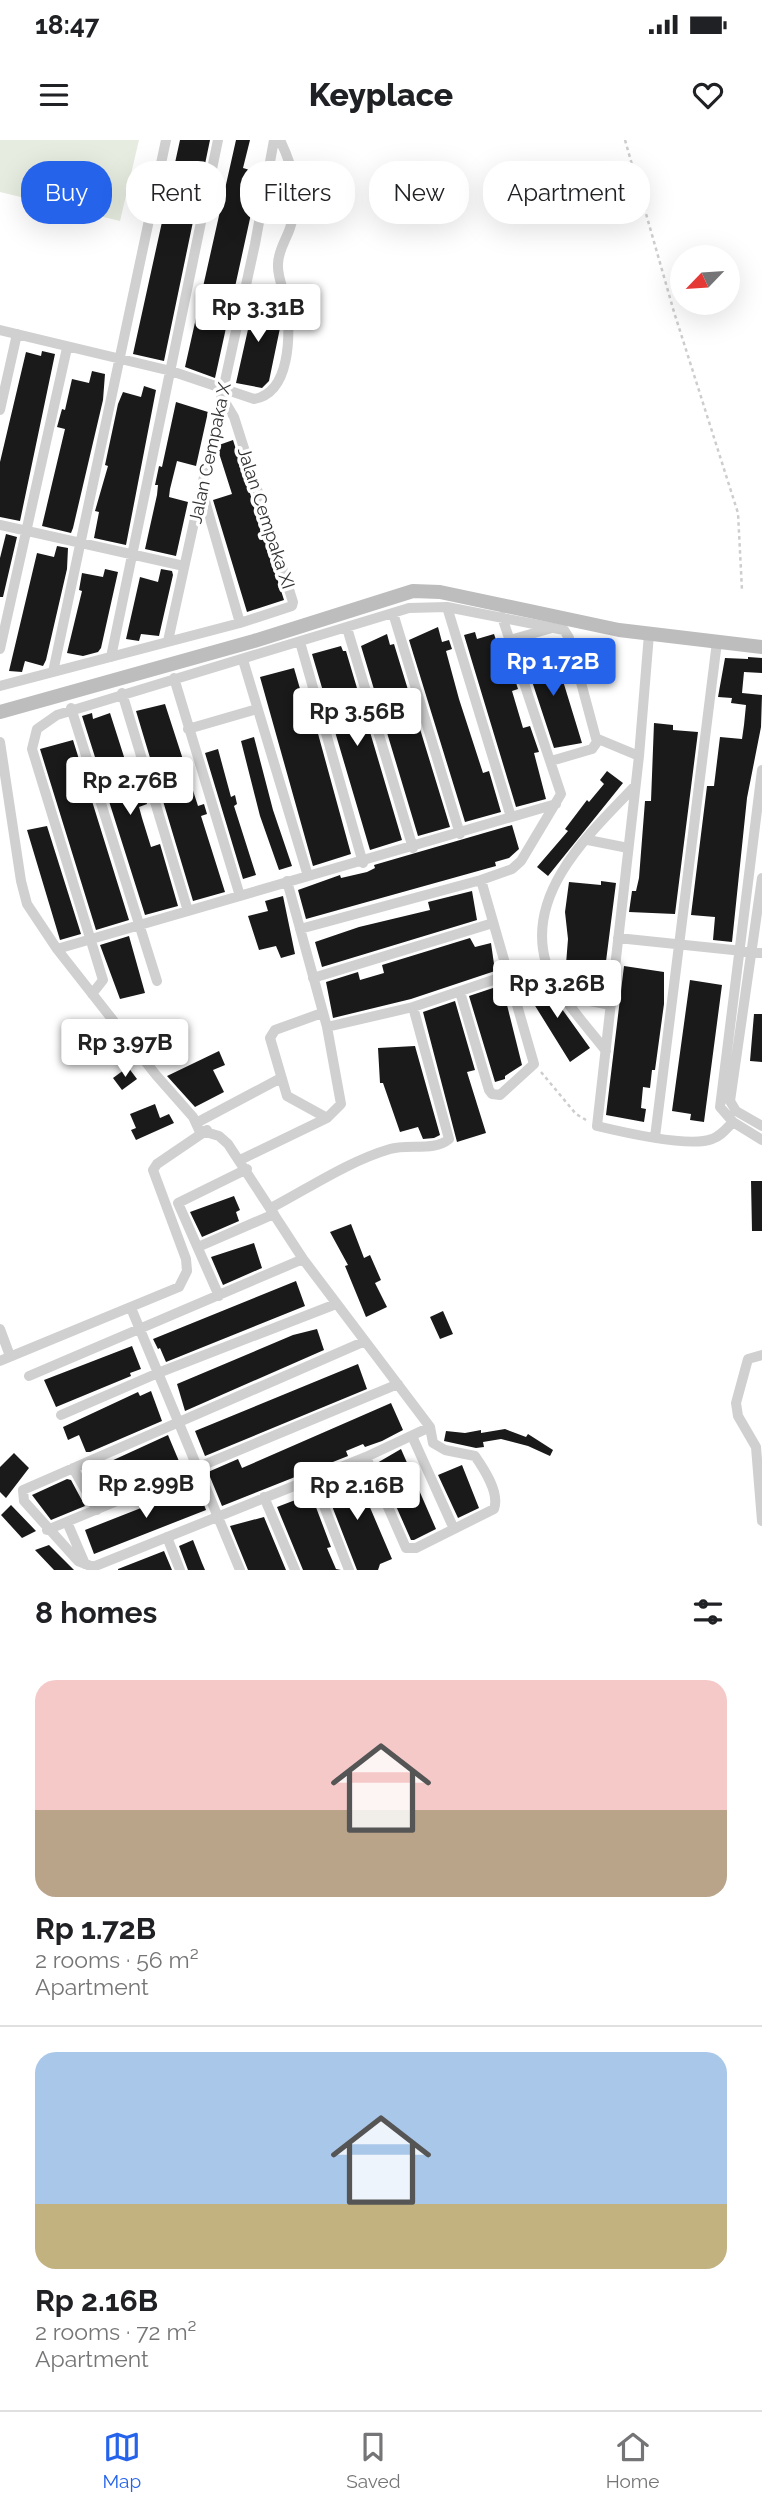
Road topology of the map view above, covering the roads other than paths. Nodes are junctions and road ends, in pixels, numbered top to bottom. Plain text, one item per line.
1 (166, 140) edge
2 (218, 140) edge
3 (274, 140) edge
4 (280, 140) edge
5 (0, 330) edge
6 (17, 334) junction
7 (67, 348) junction
8 (120, 360) junction
9 (171, 371) junction
10 (223, 393) junction
11 (0, 410) edge
12 (202, 492) junction
13 (0, 525) edge
14 (25, 531) junction
15 (80, 543) junction
16 (134, 554) junction
17 (184, 566) junction
18 (413, 591) junction
19 (417, 607) junction
20 (447, 607) junction
21 (393, 613) junction
22 (502, 617) junction
23 (526, 617) junction
24 (240, 623) junction
25 (347, 628) junction
26 (555, 628) junction
27 (649, 634) junction
28 (510, 640) junction
29 (169, 641) junction
30 (300, 642) junction
31 (717, 642) junction
32 (762, 647) edge
33 (0, 649) edge
34 (111, 657) junction
35 (243, 660) junction
36 (207, 662) junction
37 (53, 672) junction
38 (174, 678) junction
39 (0, 686) edge
40 (122, 692) junction
41 (71, 708) junction
42 (257, 709) junction
43 (0, 712) edge
44 (188, 729) junction
45 (598, 738) junction
46 (0, 742) edge
47 (639, 756) junction
48 (551, 761) junction
49 (762, 769) edge
50 (635, 786) junction
51 (556, 804) junction
52 (511, 817) junction
53 (460, 834) junction
54 (588, 840) junction
55 (413, 848) junction
56 (628, 848) junction
57 (363, 863) junction
58 (308, 876) junction
59 (762, 878) edge
60 (481, 880) junction
61 (287, 881) junction
62 (240, 896) junction
63 (188, 911) junction
64 (493, 923) junction
65 (138, 924) junction
66 (300, 929) junction
67 (618, 938) junction
68 (89, 939) junction
69 (677, 943) junction
70 (57, 949) junction
71 (751, 952) edge
72 (508, 975) junction
73 (313, 978) junction
74 (157, 981) dead end
75 (460, 992) junction
76 (92, 994) junction
77 (570, 1002) junction
78 (611, 1005) junction
79 (413, 1007) junction
80 (323, 1013) junction
81 (327, 1027) junction
82 (606, 1051) junction
83 (281, 1078) junction
84 (327, 1118) junction
85 (198, 1122) junction
86 (733, 1122) junction
87 (762, 1126) edge
88 (207, 1130) junction
89 (655, 1137) junction
90 (762, 1140) edge
91 (243, 1164) junction
92 (178, 1203) junction
93 (273, 1211) junction
94 (170, 1219) junction
95 (198, 1247) junction
96 (303, 1259) junction
97 (219, 1296) junction
98 (336, 1304) junction
99 (131, 1308) junction
100 (0, 1329) edge
101 (139, 1329) junction
102 (363, 1342) junction
103 (762, 1355) edge
104 (5, 1359) edge
105 (158, 1373) junction
106 (29, 1376) dead end
107 (398, 1384) junction
108 (61, 1415) dead end
109 (179, 1422) junction
110 (430, 1427) junction
111 (412, 1436) junction
112 (366, 1457) junction
113 (73, 1468) junction
114 (199, 1469) junction
115 (313, 1478) junction
116 (264, 1497) junction
117 (97, 1510) junction
118 (219, 1515) junction
119 (762, 1521) edge
120 (67, 1522) junction
121 (454, 1529) junction
122 (47, 1530) junction
123 (167, 1537) junction
124 (117, 1557) junction
125 (86, 1566) junction
126 (122, 1570) edge
127 (180, 1570) edge
128 (240, 1570) edge
129 (295, 1570) edge
130 (349, 1570) edge

1 - 8 street
2 - 9 street
3 - 10 street, Jalan Cempaka X
4 - 10 street
5 - 6 street
6 - 7 street
6 - 11 street
7 - 8 street
7 - 14 street
8 - 9 street
8 - 15 street
9 - 10 street
9 - 16 street
10 - 12 street, Jalan Cempaka X
10 - 24 street, Jalan Cempaka XI
12 - 17 street, Jalan Cempaka X
12 - 24 street
13 - 14 street
14 - 15 street
14 - 33 street
15 - 16 street
15 - 37 street
16 - 17 street
16 - 34 street
17 - 29 street, Jalan Cempaka X
18 - 19 street
18 - 23 street
18 - 36 street
19 - 20 street
19 - 21 street
20 - 22 street
20 - 52 street
21 - 25 street
21 - 53 street
22 - 23 street
22 - 28 street
23 - 26 street
23 - 27 street
24 - 29 street
25 - 30 street
25 - 55 street
26 - 28 street
26 - 45 street
27 - 31 street
27 - 47 street
28 - 48 street
29 - 34 street
30 - 35 street
30 - 57 street
31 - 32 street
31 - 69 street
34 - 37 street
35 - 36 street
35 - 42 street
36 - 38 street
36 - 43 street
37 - 39 street
38 - 40 street
38 - 44 street
40 - 41 street
40 - 63 street
41 - 65 street
41 - 68 street
42 - 44 street
42 - 58 street
44 - 62 street
45 - 47 street
45 - 48 street
46 - 70 street
47 - 50 street
48 - 51 street
49 - 71 street
50 - 54 street
50 - 56 street
51 - 52 street
51 - 60 street
52 - 53 street
53 - 55 street
54 - 56 street
54 - 77 street
55 - 57 street
56 - 67 street
57 - 58 street
58 - 61 street
59 - 71 street
60 - 64 street
60 - 66 street
61 - 62 street
61 - 66 street
62 - 63 street
63 - 65 street
64 - 72 street
64 - 73 street
65 - 68 street
65 - 74 street
66 - 73 street
67 - 69 street
67 - 78 street
68 - 70 street
68 - 76 street
69 - 71 street
69 - 89 street
70 - 76 street
71 - 86 street
71 - 87 street
72 - 75 street
72 - 75 street
73 - 80 street
75 - 79 street
76 - 85 street
77 - 78 street
77 - 82 street
78 - 82 street
79 - 81 street
79 - 93 street
80 - 81 street
80 - 83 street
81 - 84 street
82 - 89 street
83 - 84 street
83 - 85 street
84 - 91 street
85 - 88 street
86 - 89 street
86 - 90 street
88 - 91 street
88 - 94 street
91 - 92 street
91 - 93 street
92 - 94 street
92 - 95 street
93 - 95 street
93 - 96 street
94 - 99 street
95 - 97 street
96 - 97 street
96 - 98 street
97 - 101 street
98 - 102 street
98 - 105 street
99 - 101 street
99 - 104 street
100 - 104 street
101 - 105 street
101 - 106 street
102 - 107 street
102 - 109 street
103 - 119 street
105 - 108 street
105 - 109 street
107 - 110 street
107 - 114 street
109 - 113 street
109 - 114 street
110 - 111 street
110 - 121 street
111 - 112 street
111 - 121 street
112 - 115 street
112 - 121 street
113 - 117 street
113 - 122 street
114 - 117 street
114 - 118 street
115 - 116 street
115 - 130 street
116 - 118 street
116 - 129 street
117 - 120 street
118 - 123 street
118 - 128 street
120 - 122 street
120 - 125 street
122 - 125 street
123 - 124 street
123 - 127 street
124 - 125 street
124 - 126 street

